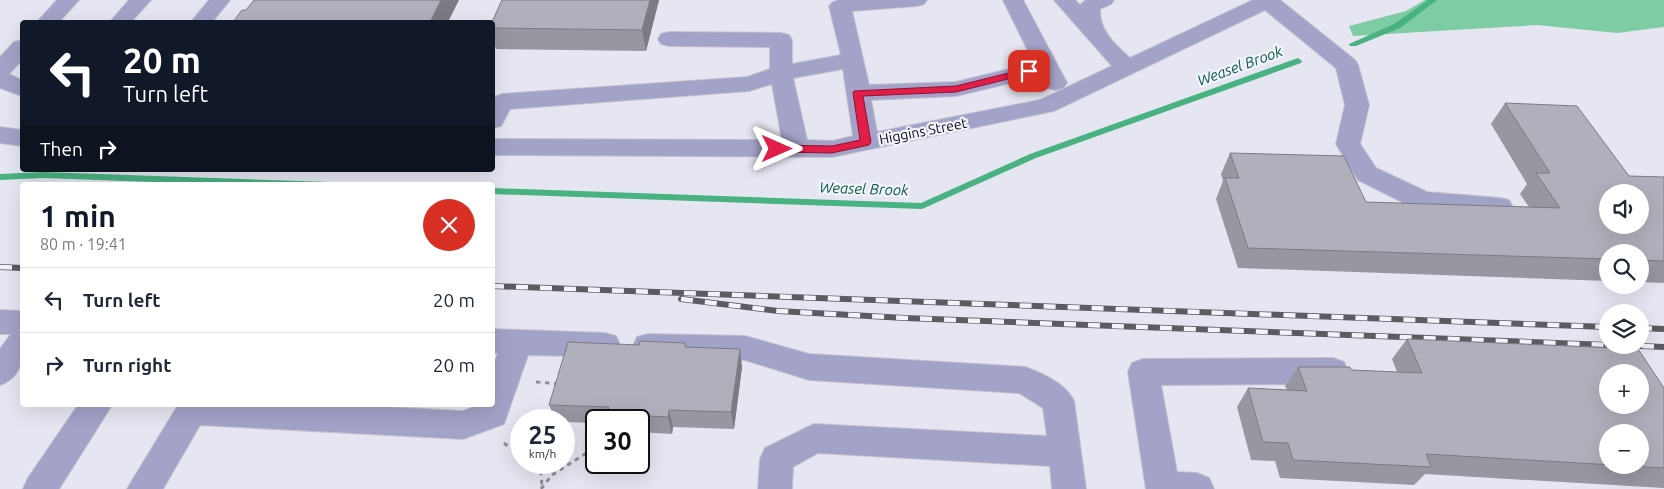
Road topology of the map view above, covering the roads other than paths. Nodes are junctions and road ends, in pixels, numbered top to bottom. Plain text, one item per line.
1 (69, 0) edge
2 (141, 0) edge
3 (220, 0) edge
4 (917, 0) edge
5 (1012, 0) edge
6 (1064, 0) edge
7 (1104, 0) edge
8 (1268, 1) edge
9 (49, 20) edge
10 (122, 20) edge
11 (202, 20) edge
12 (1094, 32) junction
13 (669, 39) dead end
14 (20, 49) edge
15 (853, 60) junction
16 (1047, 67) junction
17 (1126, 68) junction
18 (0, 70) edge
19 (781, 73) junction
20 (0, 79) edge
21 (20, 88) edge
22 (858, 93) junction
23 (1063, 98) junction
24 (495, 115) edge
25 (866, 142) junction
26 (495, 147) edge
27 (796, 149) junction
28 (1500, 207) edge
29 (0, 322) edge
30 (20, 323) edge
31 (505, 342) edge
32 (20, 346) edge
33 (1342, 371) edge
34 (0, 372) edge
35 (495, 402) edge
36 (95, 407) edge
37 (494, 407) edge
38 (193, 408) edge
39 (1065, 452) junction
40 (1162, 488) edge
41 (40, 489) edge
42 (144, 489) edge
43 (775, 489) edge
44 (1069, 489) edge
45 (1197, 489) edge

1 - 9 street
2 - 10 street
3 - 11 street
4 - 15 street
5 - 16 street
6 - 12 street
7 - 12 street
8 - 17 street, Higgins Street
8 - 28 street
12 - 17 street
13 - 19 street
14 - 18 street
15 - 19 street
15 - 22 street
16 - 22 street
16 - 23 street
17 - 23 street, Higgins Street
19 - 24 street
19 - 27 street
20 - 21 street
22 - 25 street
23 - 25 street, Higgins Street
25 - 27 street, Higgins Street
26 - 27 street, Higgins Street
29 - 30 street
31 - 35 street
31 - 39 street
32 - 34 street
33 - 40 street
36 - 41 street
37 - 38 street
38 - 42 street
39 - 43 street
39 - 44 street
40 - 45 street

